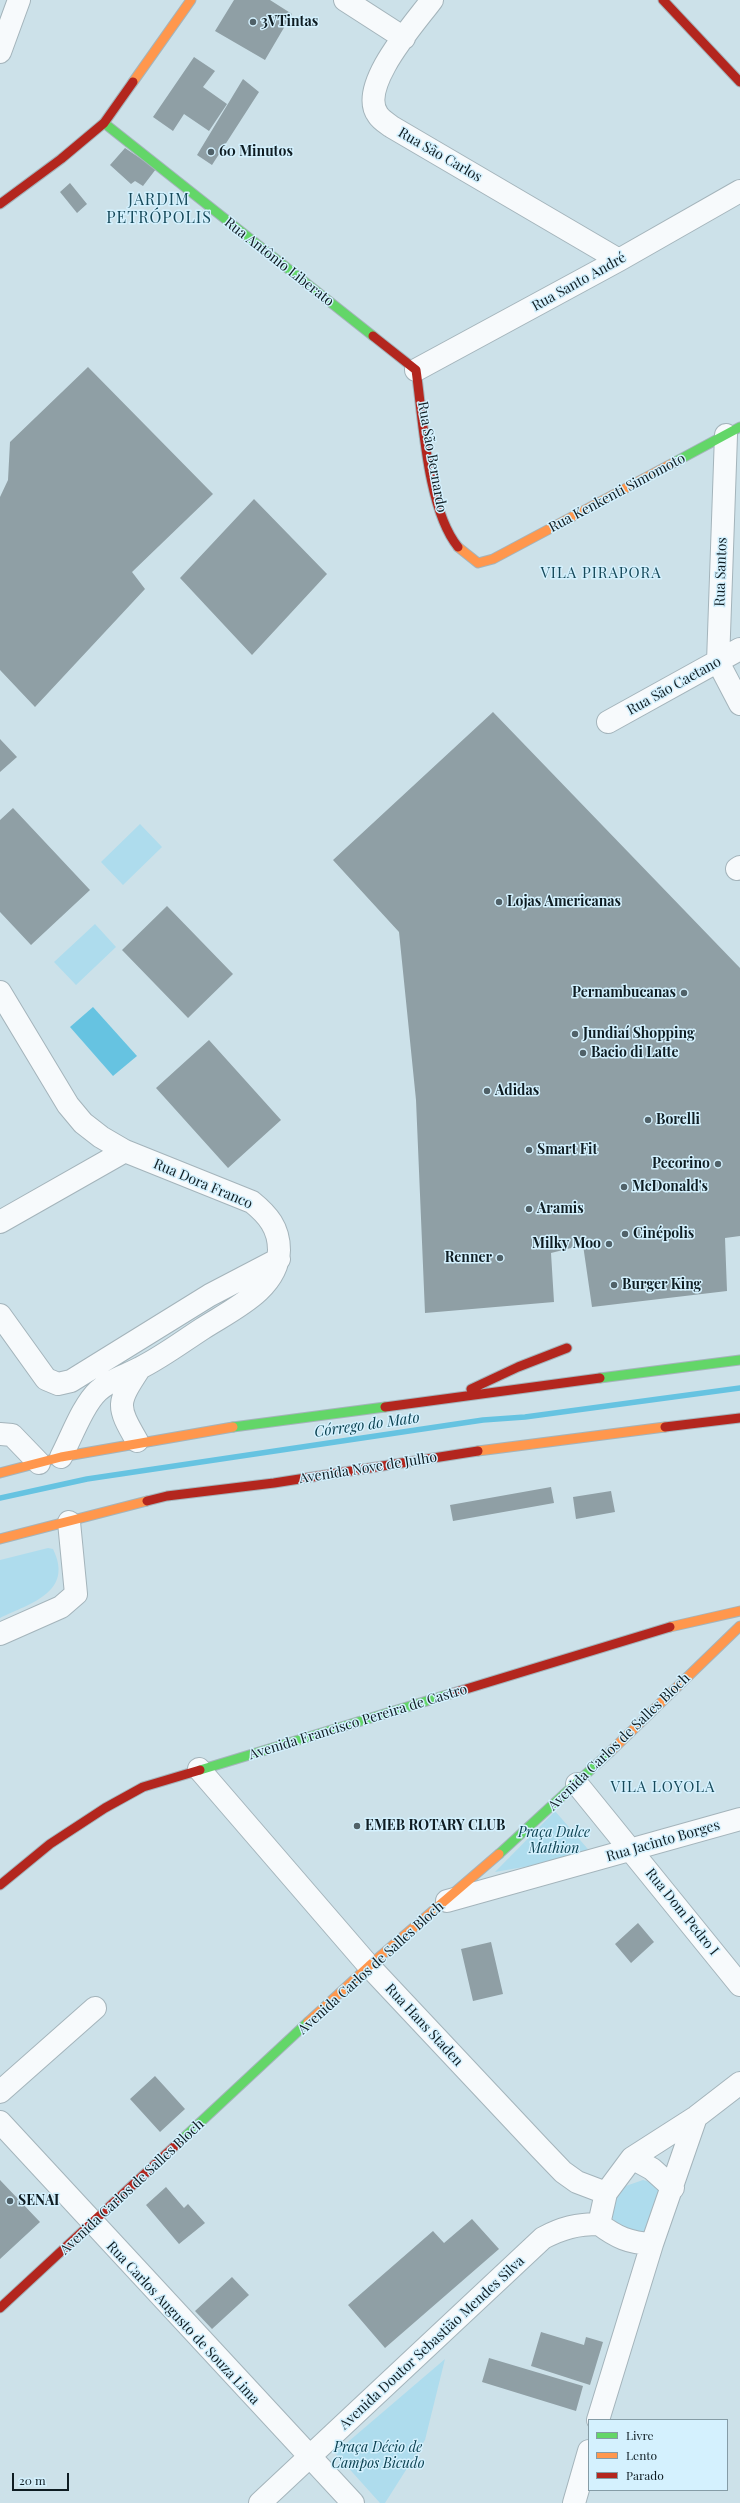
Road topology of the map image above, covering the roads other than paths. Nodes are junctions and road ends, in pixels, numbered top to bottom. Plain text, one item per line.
1 (19, 0) edge
2 (191, 0) edge
3 (345, 0) edge
4 (432, 0) edge
5 (663, 0) edge
6 (404, 38) junction
7 (0, 52) edge
8 (740, 82) edge
9 (104, 123) junction
10 (740, 192) edge
11 (0, 204) edge
12 (619, 260) junction
13 (416, 370) junction
14 (733, 431) edge
15 (493, 559) joint
16 (740, 649) edge
17 (718, 662) junction
18 (740, 704) edge
19 (608, 722) dead end
20 (1, 993) edge
21 (125, 1151) junction
22 (0, 1222) edge
23 (279, 1259) junction
24 (0, 1315) edge
25 (567, 1348) dead end
26 (740, 1360) edge
27 (140, 1368) junction
28 (453, 1398) junction
29 (740, 1418) edge
30 (0, 1434) edge
31 (137, 1441) junction
32 (61, 1457) junction
33 (39, 1463) junction
34 (0, 1473) edge
35 (69, 1522) junction
36 (0, 1539) edge
37 (740, 1611) edge
38 (740, 1626) edge
39 (0, 1634) edge
40 (199, 1769) junction
41 (577, 1784) junction
42 (740, 1819) edge
43 (632, 1850) junction
44 (0, 1885) edge
45 (447, 1901) junction
46 (369, 1966) junction
47 (740, 1985) edge
48 (94, 2008) dead end
49 (740, 2083) edge
50 (0, 2092) edge
51 (696, 2117) junction
52 (0, 2122) edge
53 (632, 2158) junction
54 (673, 2188) junction
55 (606, 2193) junction
56 (92, 2224) junction
57 (599, 2224) junction
58 (652, 2244) junction
59 (0, 2308) edge
60 (598, 2419) edge
61 (588, 2454) edge
62 (309, 2458) junction
63 (260, 2503) edge
64 (353, 2503) edge
65 (574, 2503) edge

1 - 7 street
2 - 9 street
3 - 6 street
4 - 6 street, Rua São Carlos
5 - 8 street
6 - 12 street, Rua São Carlos
9 - 11 street
9 - 13 street, Rua Antônio Liberato
10 - 12 street, Rua Santo André
12 - 13 street, Rua Santo André
13 - 15 street, Rua São Bernardo
14 - 15 street, Rua Kenkenti Simomoto
14 - 17 street, Rua Santos
16 - 17 street, Rua São Caetano
17 - 18 street, Rua Santos
17 - 19 street, Rua São Caetano
20 - 21 street, Rua Dora Franco
21 - 22 street
21 - 23 street, Rua Dora Franco
23 - 24 street
23 - 27 street
25 - 28 street
26 - 28 street
27 - 31 street
27 - 32 street
28 - 31 street
29 - 35 street, Avenida Nove de Julho
30 - 33 street
31 - 32 street
32 - 33 street
33 - 34 street
35 - 36 street, Avenida Nove de Julho
35 - 39 street
37 - 40 street, Avenida Francisco Pereira de Castro
38 - 41 street, Avenida Carlos de Salles Bloch
40 - 44 street, Avenida Francisco Pereira de Castro
40 - 46 street, Rua Hans Staden
41 - 43 street, Rua Dom Pedro I
41 - 45 street, Avenida Carlos de Salles Bloch
42 - 43 street, Rua Jacinto Borges
43 - 45 street, Rua Jacinto Borges
43 - 47 street, Rua Dom Pedro I
45 - 46 street, Avenida Carlos de Salles Bloch
46 - 55 street, Rua Hans Staden
46 - 56 street, Avenida Carlos de Salles Bloch
48 - 50 street
49 - 51 street
51 - 53 street
51 - 54 street
52 - 56 street, Rua Carlos Augusto de Souza Lima
53 - 54 street
53 - 55 street
54 - 58 street
55 - 57 street
56 - 59 street, Avenida Carlos de Salles Bloch
56 - 62 street, Rua Carlos Augusto de Souza Lima
57 - 58 street
57 - 62 street, Avenida Doutor Sebastião Mendes Silva
58 - 60 street
61 - 65 street
62 - 63 street, Avenida Doutor Sebastião Mendes Silva
62 - 64 street, Rua Carlos Augusto de Souza Lima

